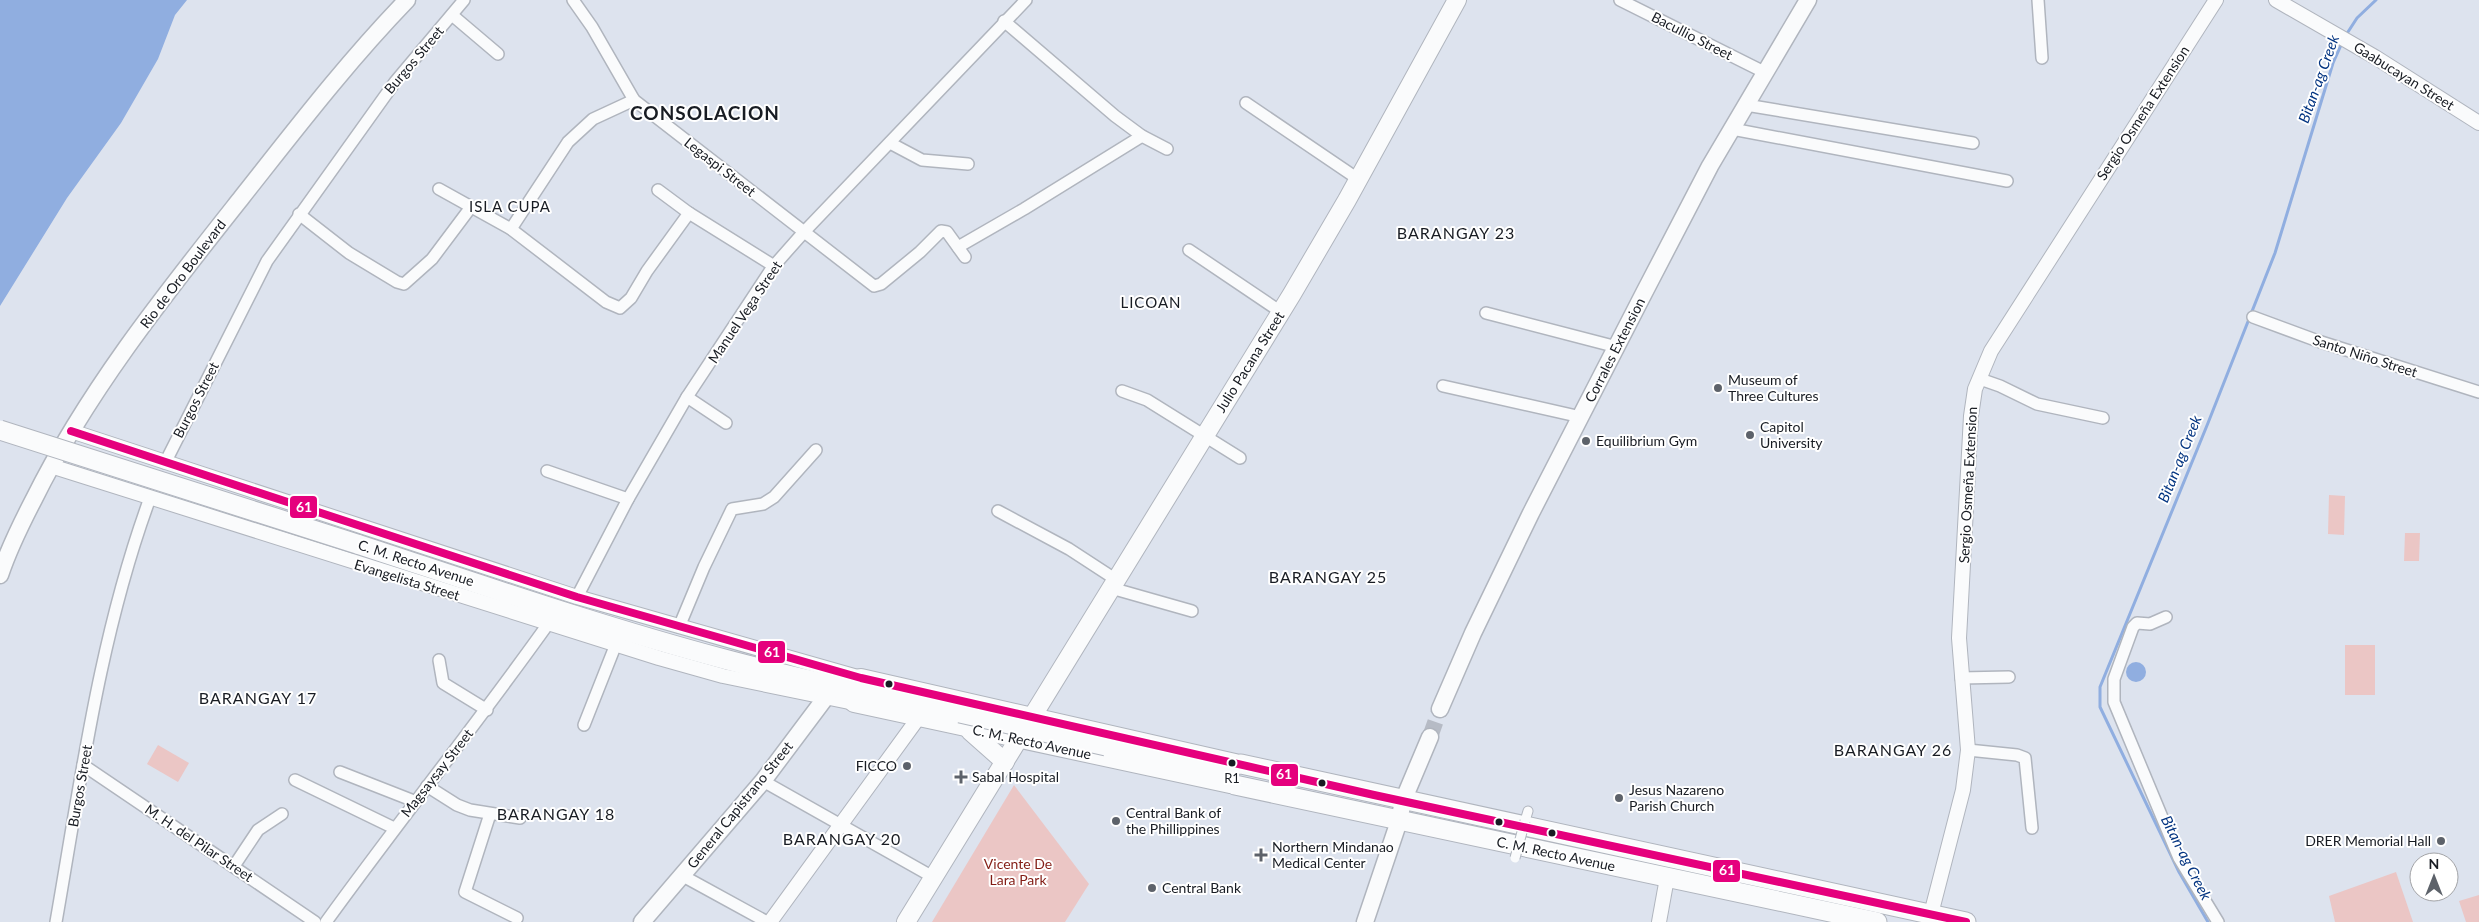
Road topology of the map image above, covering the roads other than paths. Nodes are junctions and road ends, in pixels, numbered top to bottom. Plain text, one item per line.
1 (406, 0) edge
2 (464, 0) edge
3 (573, 0) edge
4 (1026, 0) edge
5 (1457, 0) edge
6 (1620, 0) edge
7 (1808, 0) edge
8 (2038, 0) edge
9 (2216, 0) edge
10 (2276, 0) edge
11 (452, 15) junction
12 (1004, 22) junction
13 (498, 54) dead end
14 (2042, 58) dead end
15 (1764, 72) junction
16 (634, 100) junction
17 (1246, 103) dead end
18 (1746, 105) junction
19 (2479, 123) edge
20 (1732, 129) junction
21 (1142, 136) junction
22 (890, 143) junction
23 (1973, 143) dead end
24 (1167, 149) dead end
25 (968, 164) dead end
26 (1358, 179) junction
27 (2007, 180) dead end
28 (439, 189) dead end
29 (658, 190) dead end
30 (471, 207) junction
31 (689, 213) junction
32 (299, 214) junction
33 (511, 229) junction
34 (803, 232) junction
35 (958, 247) junction
36 (1189, 250) dead end
37 (965, 257) dead end
38 (774, 266) junction
39 (1281, 312) junction
40 (1486, 313) dead end
41 (2253, 316) dead end
42 (1617, 346) junction
43 (1980, 379) junction
44 (1443, 386) dead end
45 (1122, 391) dead end
46 (2479, 392) edge
47 (687, 398) junction
48 (1581, 417) junction
49 (2103, 418) dead end
50 (726, 423) dead end
51 (0, 430) edge
52 (71, 431) junction
53 (1204, 437) junction
54 (816, 450) dead end
55 (1240, 458) dead end
56 (165, 463) junction
57 (51, 466) junction
58 (547, 471) dead end
59 (150, 498) junction
60 (628, 499) junction
61 (998, 511) dead end
62 (0, 575) edge
63 (1113, 584) junction
64 (577, 596) junction
65 (1192, 611) dead end
66 (2166, 617) dead end
67 (548, 624) junction
68 (679, 627) junction
69 (616, 644) junction
70 (438, 660) dead end
71 (2009, 677) dead end
72 (861, 678) junction
73 (1961, 678) junction
74 (830, 692) junction
75 (1440, 709) tunnel mouth
76 (487, 710) junction
77 (919, 717) junction
78 (1032, 717) junction
79 (962, 720) junction
80 (584, 725) dead end
81 (1430, 737) tunnel mouth
82 (1019, 739) junction
83 (1968, 750) junction
84 (1005, 762) junction
85 (1241, 764) junction
86 (83, 765) junction
87 (1206, 768) junction
88 (340, 772) dead end
89 (295, 780) dead end
90 (763, 781) junction
91 (427, 786) junction
92 (1235, 786) junction
93 (1403, 801) junction
94 (414, 802) junction
95 (1528, 811) dead end
96 (282, 814) dead end
97 (490, 814) junction
98 (520, 818) dead end
99 (1399, 821) junction
100 (841, 825) junction
101 (394, 828) junction
102 (2032, 828) dead end
103 (1515, 858) dead end
104 (234, 866) junction
105 (683, 876) junction
106 (934, 877) junction
107 (1668, 878) junction
108 (518, 918) dead end
109 (1930, 918) edge
110 (56, 922) edge
111 (315, 922) edge
112 (326, 922) edge
113 (642, 922) edge
114 (768, 922) edge
115 (906, 922) edge
116 (1365, 922) edge
117 (1658, 922) edge
118 (1877, 922) edge
119 (1966, 922) edge
120 (2218, 922) edge

1 - 52 main road, Rio de Oro Boulevard
2 - 11 street, Burgos Street
3 - 16 street, Legaspi Street
4 - 12 street, Manuel Vega Street
5 - 26 main road, Julio Pacana Street
6 - 15 street, Bacullio Street
7 - 15 main road, Corrales Extension
8 - 14 street
9 - 43 street, Sergio Osmeña Extension
10 - 19 street, Gaabucayan Street
11 - 13 street
11 - 32 street, Burgos Street
12 - 21 street
12 - 22 street, Manuel Vega Street
15 - 18 main road, Corrales Extension
16 - 33 street
16 - 34 street, Legaspi Street
17 - 26 street
18 - 20 main road, Corrales Extension
18 - 23 street
20 - 27 street
20 - 42 main road, Corrales Extension
21 - 24 street
21 - 35 street
22 - 25 street
22 - 34 street, Manuel Vega Street
26 - 39 main road, Julio Pacana Street
28 - 30 street
29 - 31 street
30 - 32 street
30 - 33 street
31 - 33 street
31 - 38 street
32 - 56 street, Burgos Street
34 - 35 street, Legaspi Street
34 - 38 street, Manuel Vega Street
35 - 37 street
36 - 39 street
38 - 47 street, Manuel Vega Street
39 - 53 main road, Julio Pacana Street
40 - 42 street
41 - 46 street, Santo Niño Street
42 - 48 main road, Corrales Extension
43 - 49 street
43 - 73 street, Sergio Osmeña Extension
44 - 48 street
45 - 53 street
47 - 50 street
47 - 60 street, Manuel Vega Street
48 - 75 main road, Corrales Extension
51 - 74 highway, C. M. Recto Avenue, bridge
52 - 56 street
52 - 57 main road, Rio de Oro Boulevard
53 - 55 street
53 - 63 main road, Julio Pacana Street
54 - 68 street
56 - 59 street, Burgos Street
56 - 64 street
57 - 59 street, Evangelista Street
57 - 62 main road, Rio de Oro Boulevard
58 - 60 street
59 - 67 street, Evangelista Street
59 - 86 street, Burgos Street
60 - 64 street, Manuel Vega Street
61 - 63 street
63 - 65 street
63 - 78 main road, Julio Pacana Street
64 - 68 street
66 - 120 street
67 - 69 street, Evangelista Street
67 - 76 street, Magsaysay Street
68 - 72 street
69 - 74 street, Evangelista Street
69 - 80 street
70 - 76 street
71 - 73 street
72 - 74 main road, C. M. Recto Avenue
72 - 78 main road, C. M. Recto Avenue
73 - 83 street, Sergio Osmeña Extension
74 - 77 main road, C. M. Recto Avenue
74 - 79 highway, C. M. Recto Avenue
74 - 90 main road, General Capistrano Street
76 - 91 street, Magsaysay Street
77 - 79 main road, C. M. Recto Avenue
77 - 100 street
78 - 82 main road, Julio Pacana Street
78 - 85 main road, C. M. Recto Avenue
79 - 82 main road, C. M. Recto Avenue
79 - 84 main road
79 - 87 highway, C. M. Recto Avenue, bridge
81 - 93 main road
82 - 84 main road, Julio Pacana Street
82 - 92 main road, C. M. Recto Avenue
83 - 102 street
83 - 109 street, Sergio Osmeña Extension
84 - 106 main road, Julio Pacana Street
85 - 87 highway, C. M. Recto Avenue
85 - 93 highway, C. M. Recto Avenue
86 - 104 street, M. H. del Pilar Street
86 - 110 street, Burgos Street
87 - 92 highway, C. M. Recto Avenue
88 - 94 street
89 - 101 street
90 - 100 street
90 - 105 main road, General Capistrano Street
91 - 94 street, Magsaysay Street
91 - 97 street
92 - 99 highway, C. M. Recto Avenue
93 - 99 main road
93 - 109 highway, C. M. Recto Avenue
94 - 101 street, Magsaysay Street
95 - 103 street, bridge
96 - 104 street
97 - 98 street
97 - 108 street
99 - 107 highway, C. M. Recto Avenue
99 - 116 main road
100 - 106 street
100 - 114 street
101 - 112 street, Magsaysay Street
104 - 111 street, M. H. del Pilar Street
105 - 113 main road, General Capistrano Street
105 - 114 street
106 - 115 main road, Julio Pacana Street
107 - 117 street
107 - 118 highway, C. M. Recto Avenue
109 - 119 highway, C. M. Recto Avenue

